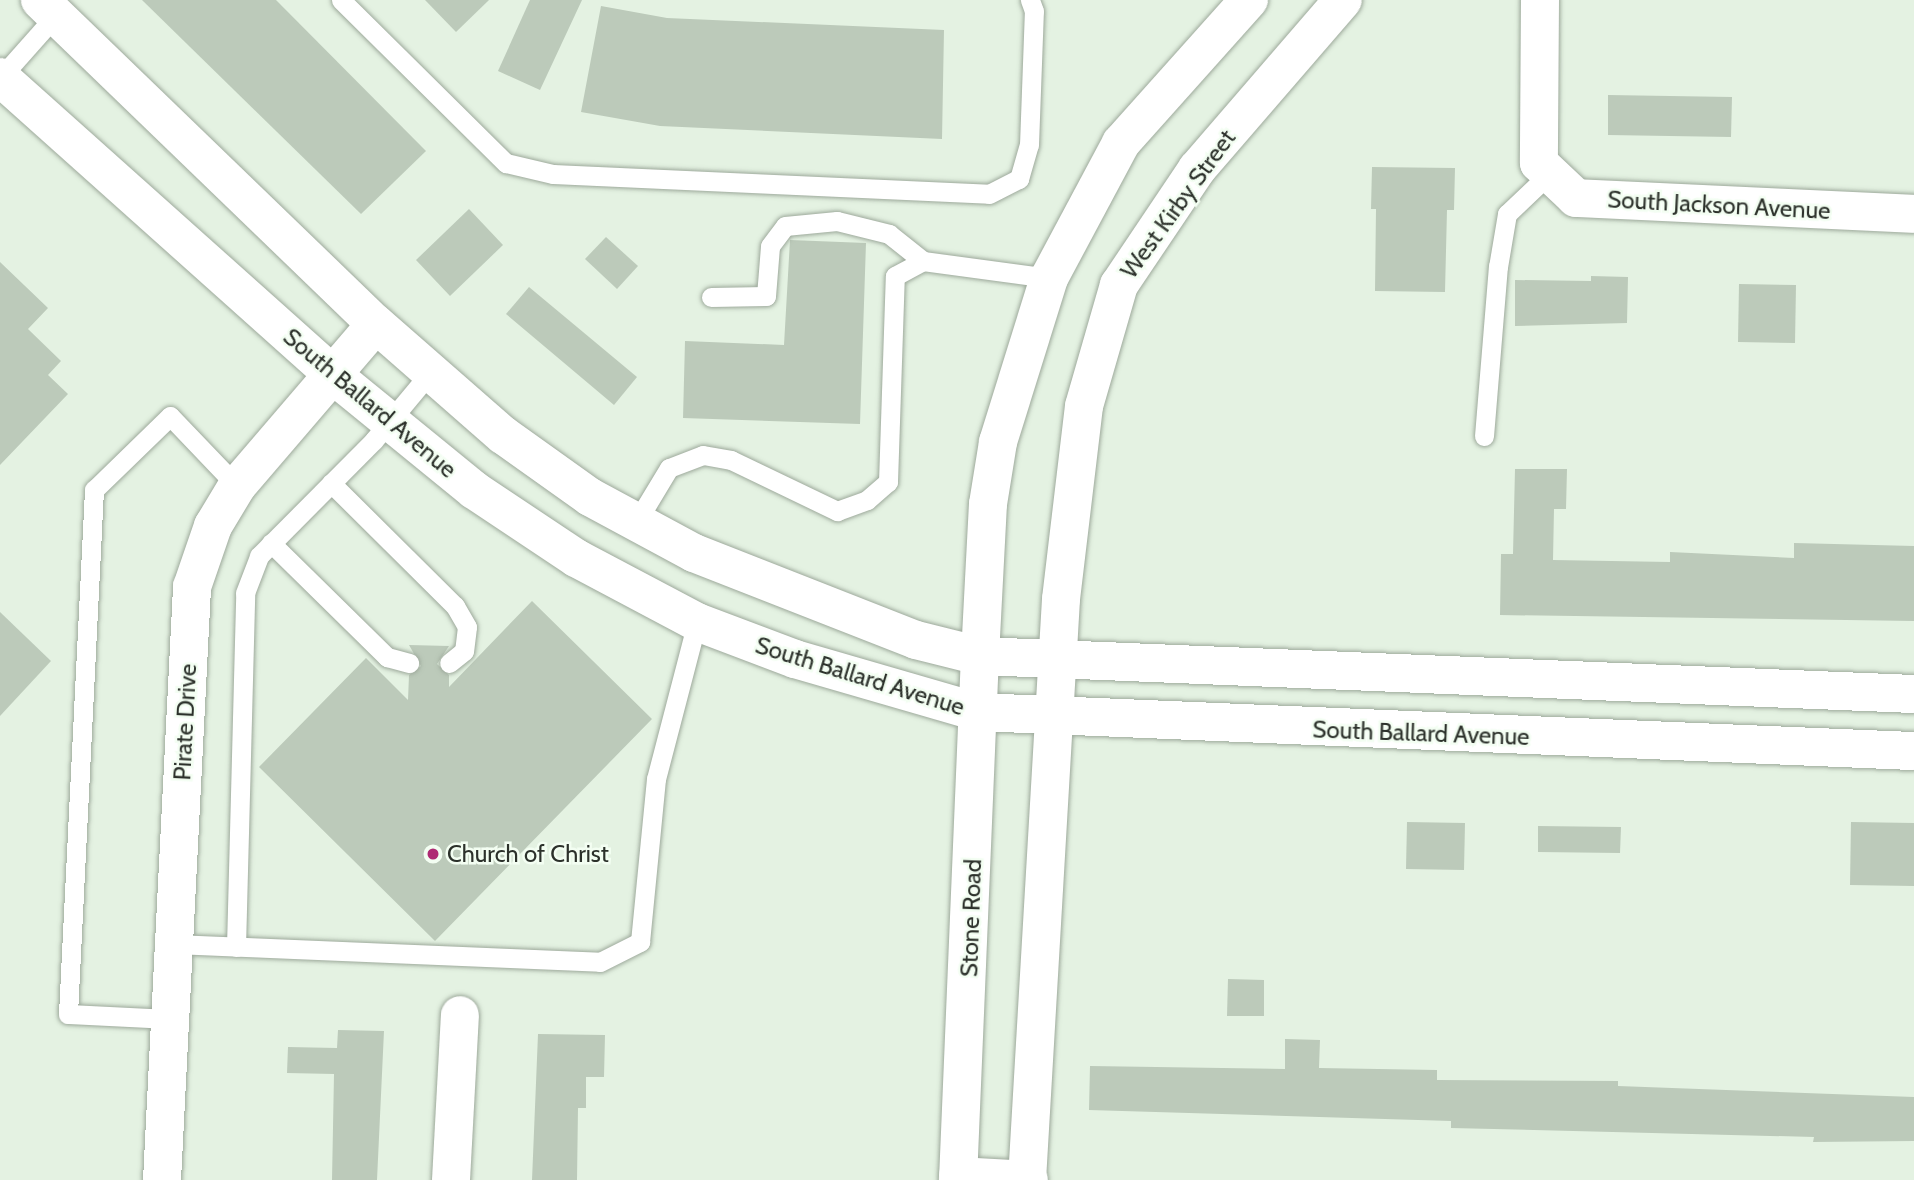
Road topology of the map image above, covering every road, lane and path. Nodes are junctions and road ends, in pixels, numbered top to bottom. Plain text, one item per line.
1 (341, 0) edge
2 (1030, 0) edge
3 (1249, 0) edge
4 (1343, 0) edge
5 (1540, 0) edge
6 (48, 8) edge
7 (0, 78) edge
8 (1544, 168) junction
9 (1914, 215) edge
10 (923, 261) junction
11 (1049, 278) junction
12 (711, 297) dead end
13 (376, 324) junction
14 (429, 374) junction
15 (333, 375) junction
16 (388, 423) junction
17 (1483, 436) dead end
18 (331, 483) junction
19 (237, 486) junction
20 (636, 521) junction
21 (271, 543) junction
22 (697, 622) junction
23 (980, 656) junction
24 (409, 663) dead end
25 (449, 663) dead end
26 (1057, 689) junction
27 (1914, 694) edge
28 (978, 712) junction
29 (1914, 751) edge
30 (174, 944) junction
31 (236, 947) junction
32 (460, 1015) dead end
33 (170, 1019) junction
34 (958, 1178) edge
35 (162, 1180) edge
36 (451, 1180) edge
37 (1027, 1180) edge

1 - 2 lane
3 - 11 main road
4 - 26 main road, West Kirby Street
5 - 8 main road
6 - 7 lane
6 - 13 main road, South Ballard Avenue
7 - 15 main road, South Ballard Avenue
8 - 9 main road, South Jackson Avenue
8 - 17 lane
10 - 11 lane
10 - 12 lane
10 - 20 lane
11 - 23 main road
13 - 14 main road, South Ballard Avenue
13 - 15 main road, Pirate Drive
14 - 16 lane
14 - 20 main road, South Ballard Avenue
15 - 16 main road, South Ballard Avenue
15 - 19 main road, Pirate Drive
16 - 18 lane
16 - 22 main road, South Ballard Avenue
18 - 21 lane
18 - 25 lane
19 - 30 main road, Pirate Drive
19 - 33 lane
20 - 23 main road, South Ballard Avenue
21 - 24 lane
21 - 31 lane
22 - 28 main road, South Ballard Avenue
22 - 31 lane
23 - 26 main road, South Ballard Avenue
23 - 28 main road, Stone Road
26 - 27 main road, South Ballard Avenue
26 - 28 main road, South Ballard Avenue
26 - 29 main road, South Ballard Avenue
26 - 37 main road
28 - 34 main road, Stone Road
30 - 31 lane
30 - 33 main road, Pirate Drive
32 - 36 main road
33 - 35 main road, Pirate Drive
34 - 37 main road

